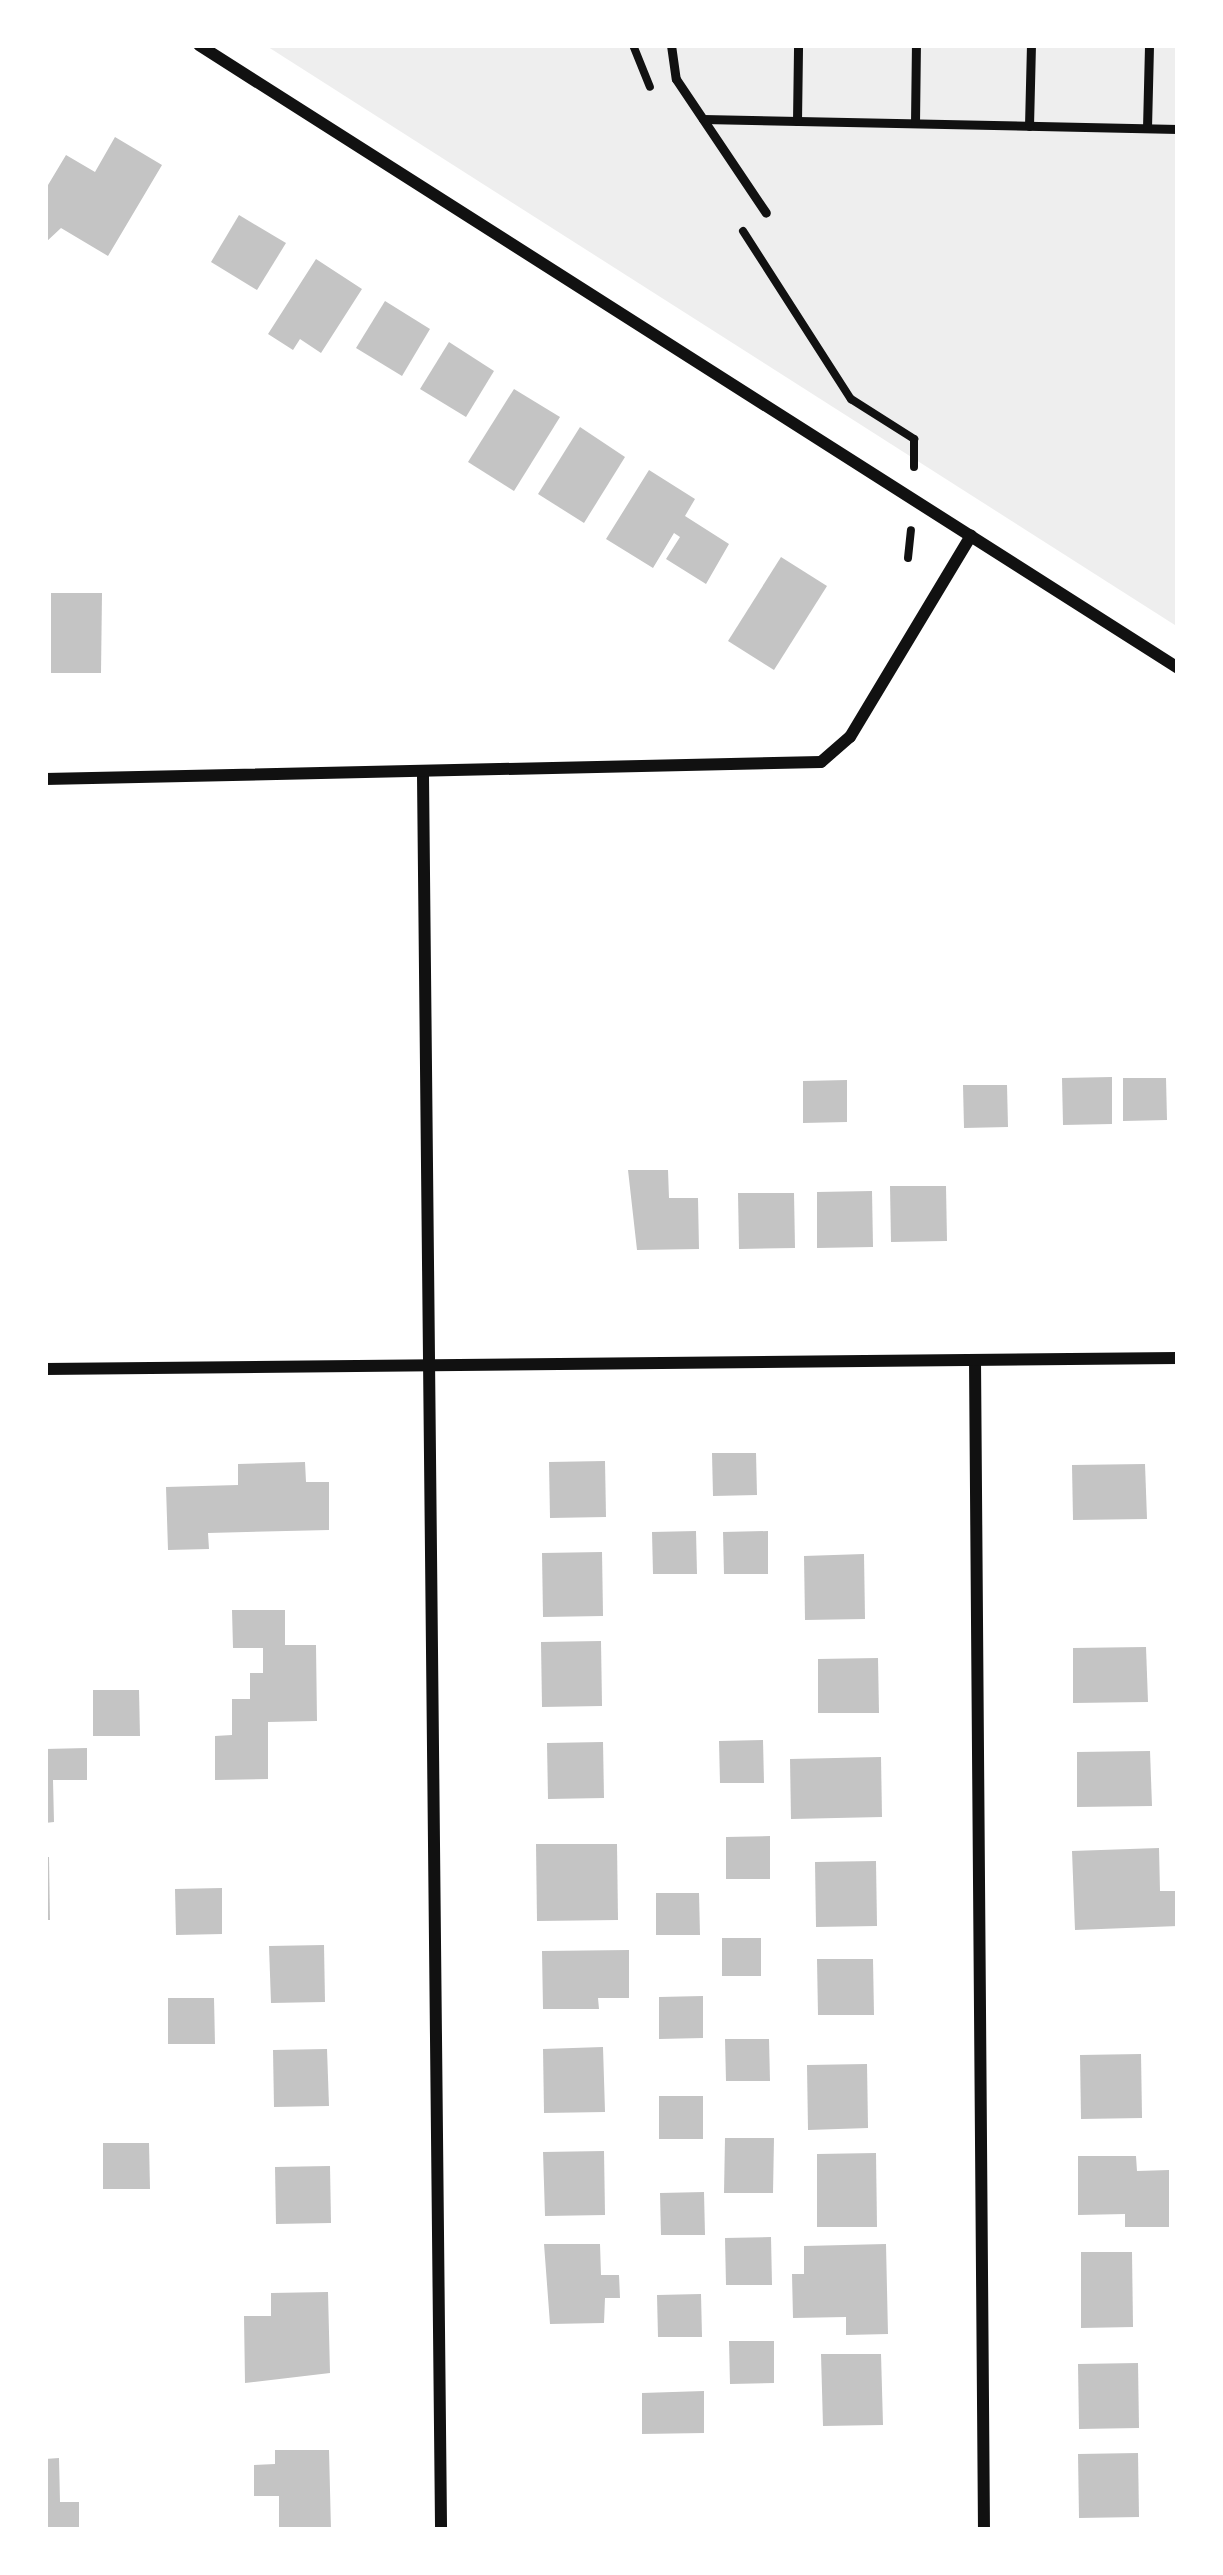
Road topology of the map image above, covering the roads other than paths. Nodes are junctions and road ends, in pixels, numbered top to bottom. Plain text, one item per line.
1 (199, 45) edge
2 (671, 45) edge
3 (798, 45) edge
4 (916, 45) edge
5 (1031, 45) edge
6 (1149, 45) edge
7 (703, 119) junction
8 (796, 121) junction
9 (915, 123) junction
10 (1029, 126) junction
11 (1147, 128) junction
12 (1178, 129) edge
13 (766, 213) dead end
14 (971, 536) junction
15 (1178, 668) edge
16 (423, 776) junction
17 (45, 778) edge
18 (1178, 1358) edge
19 (975, 1360) junction
20 (434, 1363) junction
21 (45, 1369) edge
22 (441, 2530) edge
23 (984, 2530) edge

1 - 14 street
2 - 7 lane
3 - 8 lane
4 - 9 lane
5 - 10 lane
6 - 11 lane
7 - 8 lane
7 - 13 lane
8 - 9 lane
9 - 10 lane
10 - 11 lane
11 - 12 lane
14 - 15 street
14 - 16 street
16 - 17 street
16 - 20 street
18 - 19 street
19 - 20 street
19 - 23 street
20 - 21 street
20 - 22 street

